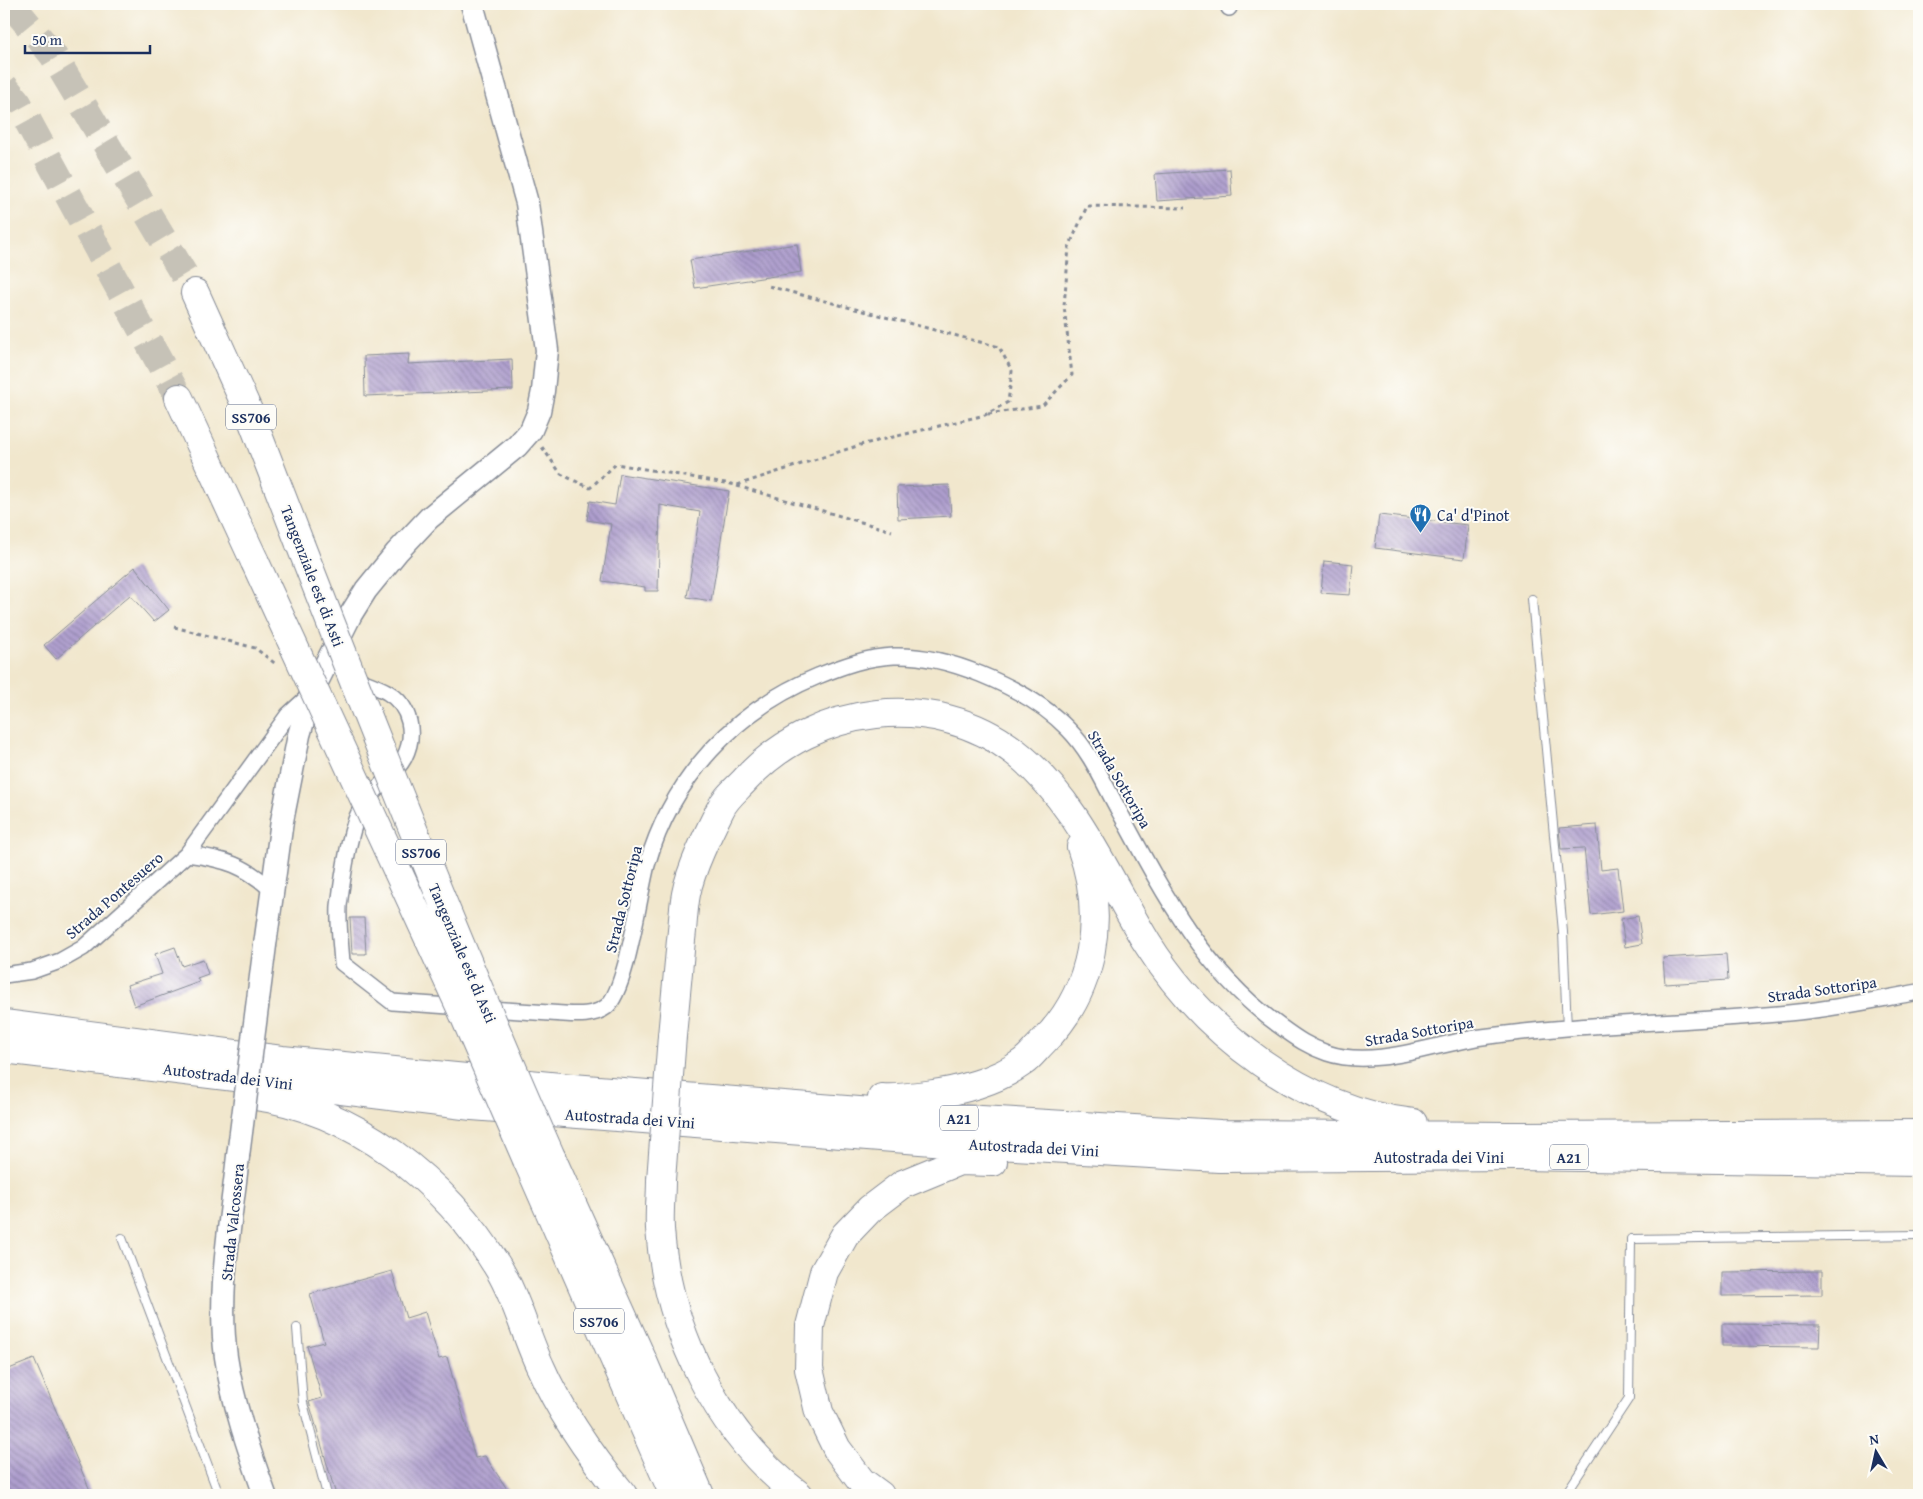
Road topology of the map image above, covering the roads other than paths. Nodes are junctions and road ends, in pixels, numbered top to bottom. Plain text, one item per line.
1 (472, 4) edge
2 (195, 292) tunnel mouth
3 (179, 398) tunnel mouth
4 (1532, 599) dead end
5 (329, 660) junction
6 (311, 694) junction
7 (1066, 806) junction
8 (187, 854) junction
9 (273, 891) junction
10 (4, 975) edge
11 (1919, 992) edge
12 (4, 1024) edge
13 (1567, 1028) junction
14 (4, 1049) edge
15 (4, 1060) edge
16 (560, 1088) junction
17 (1919, 1129) edge
18 (1919, 1134) edge
19 (539, 1158) junction
20 (1219, 1158) junction
21 (1919, 1162) edge
22 (1919, 1236) edge
23 (122, 1238) dead end
24 (297, 1328) dead end
25 (631, 1362) junction
26 (684, 1487) edge
27 (219, 1495) edge
28 (265, 1495) edge
29 (327, 1495) edge
30 (623, 1495) edge
31 (800, 1495) edge
32 (880, 1495) edge
33 (1565, 1495) edge

1 - 5 street, Strada Valcossera
2 - 19 highway, Tangenziale est di Asti / SS706, bridge
3 - 19 highway, Tangenziale est di Asti / SS706, bridge
4 - 13 lane
5 - 6 street, Strada Valcossera
5 - 13 street, Strada Sottoripa
6 - 8 street, Strada Pontesuero
6 - 9 street, Strada Valcossera
7 - 16 highway
7 - 17 highway
7 - 31 highway, bridge
8 - 9 street, Strada Pontesuero
8 - 10 street, Strada Pontesuero
9 - 28 street, Strada Valcossera, bridge
11 - 13 street, Strada Sottoripa
12 - 16 highway, Autostrada dei Vini / A21
14 - 20 highway, Autostrada dei Vini / A21
15 - 30 highway
16 - 18 highway, Autostrada dei Vini / A21
19 - 25 highway, Tangenziale est di Asti / SS706
20 - 21 highway, Autostrada dei Vini / A21
20 - 32 highway
22 - 33 lane
23 - 27 lane
24 - 29 lane
25 - 26 highway, Tangenziale est di Asti / SS706
25 - 26 highway

